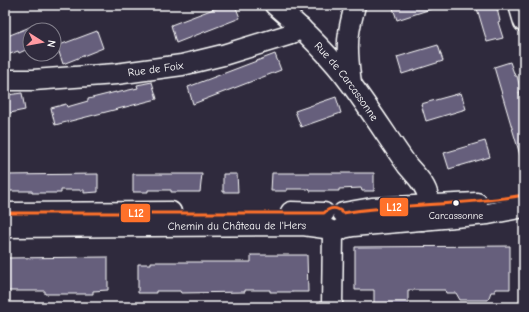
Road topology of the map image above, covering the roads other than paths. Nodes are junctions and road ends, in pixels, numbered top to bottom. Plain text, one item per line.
1 (275, 5) edge
2 (354, 5) edge
3 (519, 5) edge
4 (524, 22) edge
5 (301, 28) junction
6 (348, 33) junction
7 (317, 43) junction
8 (5, 80) edge
9 (351, 83) junction
10 (524, 195) edge
11 (524, 207) edge
12 (420, 210) junction
13 (5, 213) edge
14 (334, 223) junction
15 (5, 227) edge
16 (332, 307) edge

1 - 5 street, Rue de Carcassonne
2 - 6 street
3 - 4 street
5 - 7 street, Rue de Carcassonne
5 - 8 street, Rue de Foix
6 - 7 street
6 - 9 street
7 - 9 street, Rue de Carcassonne
9 - 12 street, Rue de Carcassonne
10 - 12 street, Chemin du Château de l'Hers
11 - 12 street, Chemin du Château de l'Hers
12 - 14 street, Chemin du Château de l'Hers
13 - 14 street, Chemin du Château de l'Hers
14 - 15 street, Chemin du Château de l'Hers
14 - 16 street

